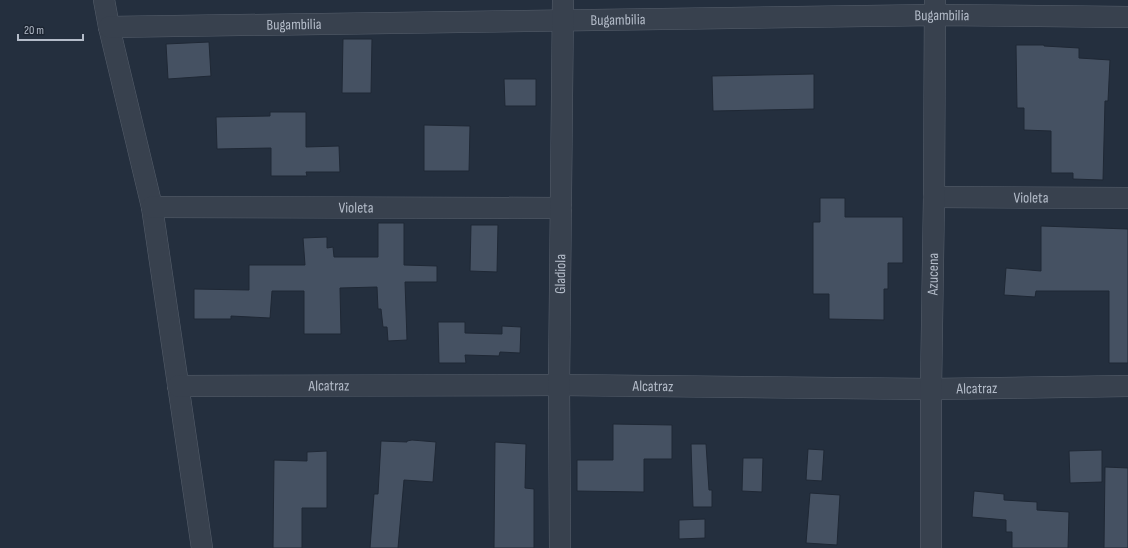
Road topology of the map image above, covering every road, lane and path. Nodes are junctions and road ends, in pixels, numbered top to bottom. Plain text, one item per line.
1 (104, 0) edge
2 (935, 7) edge
3 (562, 10) edge
4 (1128, 17) edge
5 (109, 27) junction
6 (934, 197) junction
7 (1128, 198) edge
8 (152, 207) junction
9 (561, 208) junction
10 (559, 384) junction
11 (178, 386) junction
12 (1128, 386) edge
13 (931, 389) junction
14 (202, 548) edge
15 (560, 548) edge
16 (931, 548) edge

1 - 5 street
2 - 3 street, Bugambilia
2 - 4 street, Bugambilia
2 - 6 street, Azucena
3 - 5 street, Bugambilia
3 - 9 street, Gladiola
5 - 8 street
6 - 7 street, Violeta
6 - 13 street, Azucena
8 - 9 street, Violeta
8 - 11 street
9 - 10 street, Gladiola
10 - 11 street, Alcatraz
10 - 13 street, Alcatraz
10 - 15 street, Gladiola
11 - 14 street
12 - 13 street, Alcatraz
13 - 16 street, Azucena

